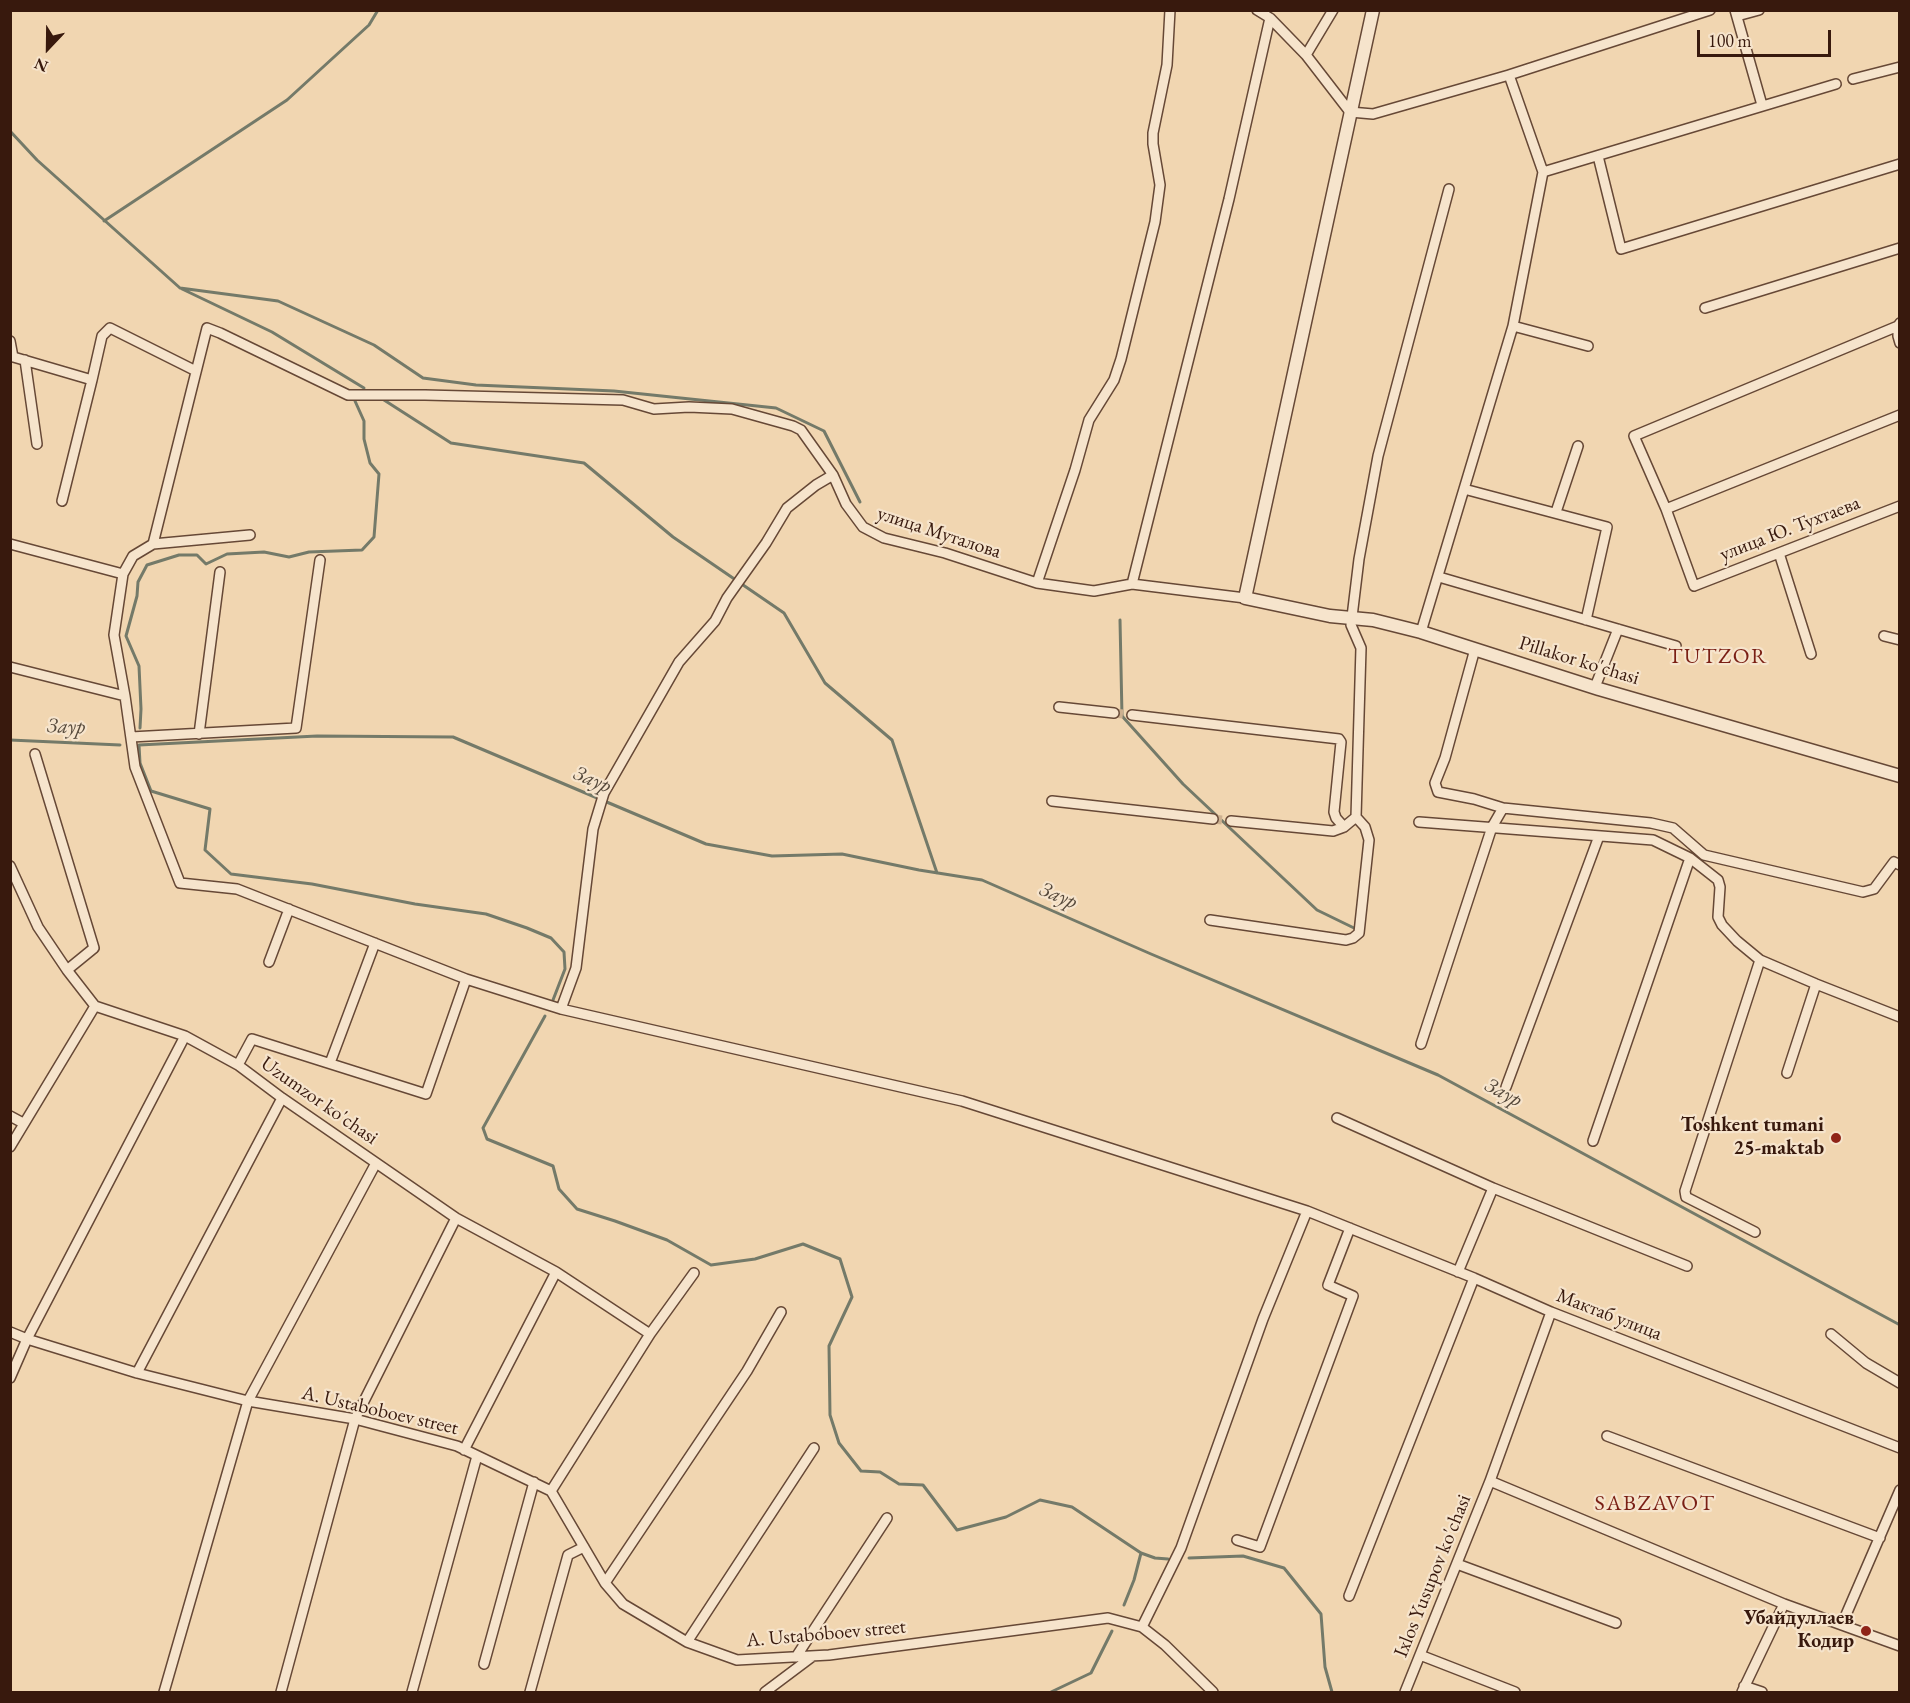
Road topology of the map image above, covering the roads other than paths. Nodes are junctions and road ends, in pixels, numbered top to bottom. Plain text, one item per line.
1 (1170, 10) edge
2 (1257, 10) edge
3 (1333, 10) edge
4 (1373, 10) edge
5 (1710, 10) edge
6 (1759, 10) edge
7 (1736, 13) edge
8 (1270, 18) junction
9 (1306, 55) junction
10 (1899, 67) edge
11 (1509, 75) junction
12 (1853, 79) dead end
13 (1836, 84) dead end
14 (1762, 105) junction
15 (1350, 112) junction
16 (1598, 156) junction
17 (1899, 164) edge
18 (1543, 172) junction
19 (1449, 189) dead end
20 (1899, 248) edge
21 (1705, 308) dead end
22 (1899, 324) edge
23 (1513, 326) junction
24 (10, 341) edge
25 (1899, 343) edge
26 (1588, 346) dead end
27 (12, 356) edge
28 (25, 360) junction
29 (196, 371) junction
30 (92, 380) junction
31 (1899, 415) edge
32 (37, 444) dead end
33 (1578, 446) dead end
34 (833, 475) junction
35 (1464, 489) junction
36 (62, 501) dead end
37 (1899, 506) edge
38 (1666, 509) junction
39 (1556, 512) junction
40 (250, 535) dead end
41 (10, 543) edge
42 (153, 544) junction
43 (1779, 553) junction
44 (320, 560) dead end
45 (220, 573) dead end
46 (123, 574) junction
47 (1439, 577) junction
48 (1037, 583) junction
49 (1132, 584) junction
50 (1245, 598) junction
51 (1352, 617) junction
52 (1586, 620) junction
53 (1618, 629) junction
54 (1421, 632) junction
55 (1884, 636) dead end
56 (1899, 640) edge
57 (1676, 646) dead end
58 (1475, 649) junction
59 (1811, 654) dead end
60 (10, 667) edge
61 (1595, 687) junction
62 (125, 696) junction
63 (1059, 707) dead end
64 (1114, 713) tunnel mouth
65 (1132, 715) tunnel mouth
66 (199, 734) junction
67 (131, 737) junction
68 (35, 754) dead end
69 (1899, 776) edge
70 (1052, 801) dead end
71 (1503, 808) junction
72 (1356, 817) junction
73 (1213, 819) tunnel mouth
74 (1231, 821) tunnel mouth
75 (1419, 822) dead end
76 (1344, 828) junction
77 (1492, 828) junction
78 (1599, 836) junction
79 (1690, 858) junction
80 (1899, 865) edge
81 (10, 866) edge
82 (289, 909) junction
83 (1210, 920) dead end
84 (375, 943) junction
85 (1760, 960) junction
86 (268, 962) dead end
87 (67, 970) junction
88 (466, 979) junction
89 (1816, 984) junction
90 (94, 1006) junction
91 (561, 1010) junction
92 (1899, 1017) edge
93 (184, 1036) junction
94 (1421, 1044) dead end
95 (330, 1063) junction
96 (238, 1065) junction
97 (1787, 1073) dead end
98 (1506, 1087) dead end
99 (282, 1098) junction
100 (10, 1116) edge
101 (1337, 1118) dead end
102 (23, 1124) junction
103 (1593, 1141) dead end
104 (10, 1147) edge
105 (376, 1163) junction
106 (1493, 1188) junction
107 (1307, 1211) junction
108 (456, 1218) junction
109 (1350, 1228) junction
110 (1755, 1232) dead end
111 (1687, 1266) dead end
112 (556, 1272) junction
113 (1458, 1272) junction
114 (694, 1273) dead end
115 (1474, 1278) junction
116 (781, 1312) dead end
117 (1551, 1312) junction
118 (10, 1332) edge
119 (650, 1334) junction
120 (1832, 1334) dead end
121 (27, 1339) junction
122 (137, 1373) junction
123 (10, 1378) edge
124 (1899, 1383) edge
125 (248, 1401) junction
126 (355, 1419) junction
127 (1608, 1436) dead end
128 (814, 1448) dead end
129 (1899, 1448) edge
130 (464, 1450) junction
131 (477, 1456) junction
132 (1490, 1481) junction
133 (534, 1482) junction
134 (1899, 1490) edge
135 (551, 1491) junction
136 (887, 1518) dead end
137 (1880, 1538) junction
138 (1237, 1540) dead end
139 (584, 1548) junction
140 (1457, 1564) junction
141 (605, 1583) junction
142 (1349, 1596) dead end
143 (1784, 1604) junction
144 (1616, 1623) dead end
145 (1842, 1624) junction
146 (1142, 1627) junction
147 (687, 1642) junction
148 (1899, 1646) edge
149 (1420, 1655) junction
150 (813, 1656) junction
151 (796, 1657) junction
152 (484, 1664) dead end
153 (1743, 1689) edge
154 (164, 1692) edge
155 (281, 1692) edge
156 (412, 1692) edge
157 (530, 1692) edge
158 (765, 1692) edge
159 (1213, 1692) edge
160 (1405, 1692) edge
161 (1515, 1692) edge
162 (1762, 1692) edge

1 - 48 street
2 - 8 street
3 - 9 street
4 - 15 street
5 - 11 street
6 - 7 street
7 - 14 street
8 - 9 street
8 - 49 street
9 - 15 street
10 - 12 street
11 - 15 street
11 - 18 street
13 - 14 street
14 - 16 street
15 - 50 street
16 - 17 street
16 - 18 street
18 - 23 street
19 - 51 street
20 - 21 street
22 - 25 street
22 - 38 street
23 - 26 street
23 - 35 street
24 - 27 street
27 - 28 street
28 - 30 street
28 - 32 street
29 - 30 street
29 - 34 street, улица Муталова
29 - 42 street
30 - 36 street
31 - 38 street
33 - 39 street
34 - 48 street, улица Муталова
34 - 91 street
35 - 39 street
35 - 47 street
37 - 43 street, улица Ю. Тухтаева
38 - 43 street, улица Ю. Тухтаева
39 - 52 street
40 - 42 street
41 - 46 street
42 - 46 street
43 - 59 street
44 - 66 street
45 - 66 street
46 - 62 street
47 - 52 street
47 - 54 street
48 - 49 street, улица Муталова
49 - 50 street, улица Муталова
50 - 51 street, Pillakor ko'chasi
51 - 54 street, Pillakor ko'chasi
51 - 72 street
52 - 53 street
53 - 57 street
53 - 61 street
54 - 58 street, Pillakor ko'chasi
55 - 56 street
58 - 61 street, Pillakor ko'chasi
58 - 71 street
60 - 62 street
61 - 69 street, Pillakor ko'chasi
62 - 67 street
63 - 64 street
65 - 76 street
66 - 67 street
67 - 82 street, Мактаб улица
68 - 87 street
70 - 73 street
71 - 77 street
71 - 80 street
72 - 76 street
72 - 83 street
74 - 76 street
75 - 77 street
77 - 78 street
77 - 94 street
78 - 79 street
78 - 98 street
79 - 85 street
79 - 103 street
81 - 87 street
82 - 84 street, Мактаб улица
82 - 86 street
84 - 88 street, Мактаб улица
84 - 95 street
85 - 89 street
85 - 110 street
87 - 90 street
88 - 91 street, Мактаб улица
88 - 95 street
89 - 92 street
89 - 97 street
90 - 93 street, Uzumzor ko'chasi
90 - 102 street
91 - 107 street, Мактаб улица
93 - 96 street, Uzumzor ko'chasi
93 - 121 street
95 - 96 street
96 - 99 street, Uzumzor ko'chasi
99 - 105 street, Uzumzor ko'chasi
99 - 122 street
100 - 102 street
101 - 106 street
102 - 104 street
105 - 108 street, Uzumzor ko'chasi
105 - 125 street
106 - 111 street
106 - 113 street
107 - 109 street, Мактаб улица
107 - 146 street
108 - 112 street, Uzumzor ko'chasi
108 - 126 street
109 - 113 street, Мактаб улица
109 - 138 street
112 - 119 street, Uzumzor ko'chasi
112 - 130 street
113 - 115 street, Мактаб улица
114 - 119 street
115 - 117 street, Мактаб улица
115 - 142 street
116 - 141 street
117 - 129 street, Мактаб улица
117 - 132 street
118 - 121 street, A. Ustaboboev street
119 - 135 street
120 - 124 street
121 - 122 street, A. Ustaboboev street
121 - 123 street
122 - 125 street, A. Ustaboboev street
125 - 126 street, A. Ustaboboev street
125 - 154 street
126 - 130 street, A. Ustaboboev street
126 - 155 street
127 - 137 street
128 - 147 street
130 - 131 street, A. Ustaboboev street
131 - 133 street, A. Ustaboboev street
131 - 156 street
132 - 140 street, Ixlos Yusupov ko'chasi
132 - 143 street, Ixlos Yusupov ko'chasi
133 - 135 street, A. Ustaboboev street
133 - 152 street
134 - 137 street
135 - 139 street, A. Ustaboboev street
136 - 151 street
137 - 145 street
139 - 141 street, A. Ustaboboev street
139 - 157 street
140 - 144 street
140 - 149 street, Ixlos Yusupov ko'chasi
141 - 147 street, A. Ustaboboev street
143 - 145 street, Ixlos Yusupov ko'chasi
143 - 153 street
145 - 148 street, Ixlos Yusupov ko'chasi
146 - 150 street, A. Ustaboboev street
146 - 159 street, A. Ustaboboev street
147 - 151 street, A. Ustaboboev street
149 - 160 street, Ixlos Yusupov ko'chasi
149 - 161 street
150 - 151 street, A. Ustaboboev street
150 - 158 street
153 - 162 street

